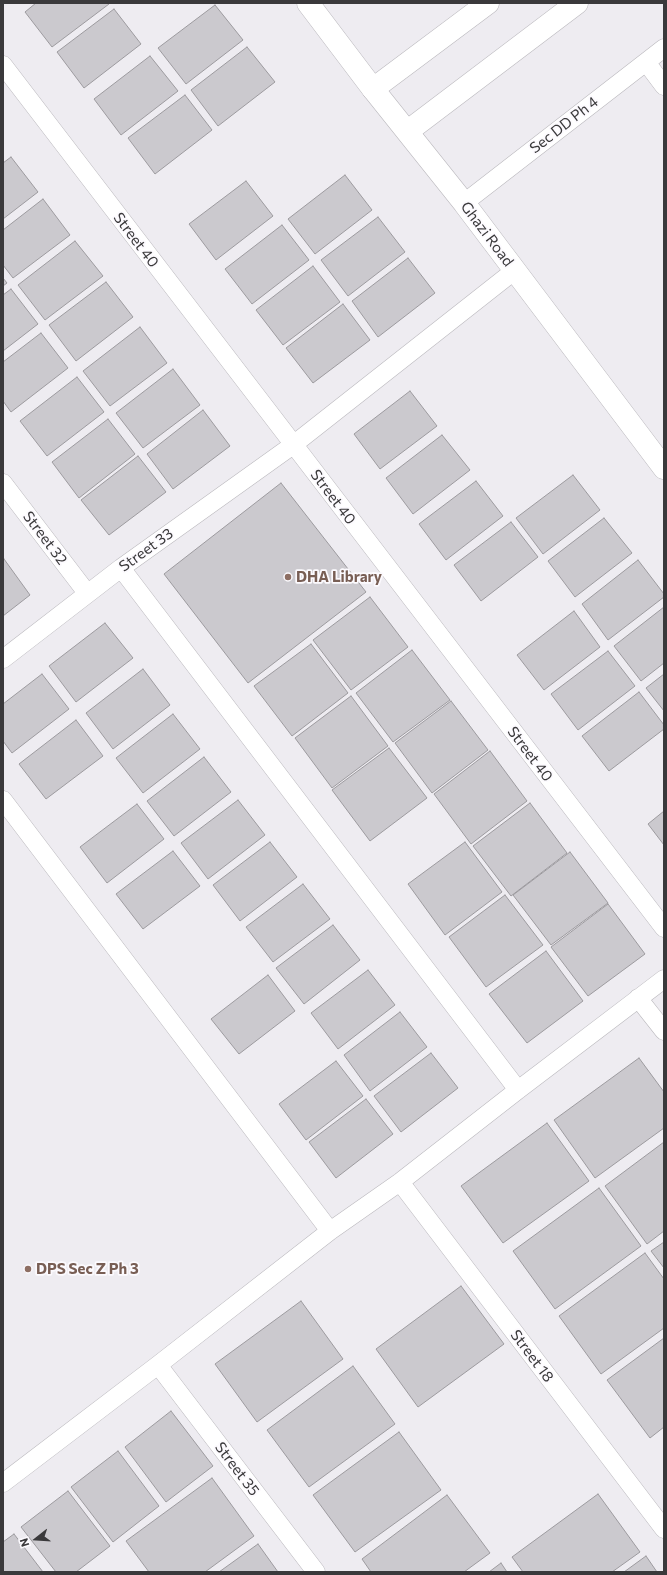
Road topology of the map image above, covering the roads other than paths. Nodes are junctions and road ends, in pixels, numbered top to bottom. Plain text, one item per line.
1 (308, 3) edge
2 (488, 3) edge
3 (577, 3) edge
4 (664, 48) edge
5 (646, 62) junction
6 (3, 65) edge
7 (664, 86) edge
8 (373, 89) junction
9 (408, 131) junction
10 (464, 203) junction
11 (514, 271) junction
12 (293, 445) junction
13 (664, 468) edge
14 (3, 483) edge
15 (121, 568) junction
16 (87, 593) junction
17 (3, 659) edge
18 (3, 800) edge
19 (664, 928) edge
20 (664, 979) edge
21 (638, 998) junction
22 (664, 1031) edge
23 (518, 1090) junction
24 (400, 1182) junction
25 (330, 1231) junction
26 (158, 1365) junction
27 (3, 1483) edge
28 (664, 1529) edge
29 (316, 1572) edge

1 - 8 main road, Ghazi Road
2 - 8 main road
3 - 9 main road
4 - 5 street, Sec DD Ph 4
5 - 7 street
5 - 10 street, Sec DD Ph 4
6 - 12 street, Street 40
8 - 9 main road, Ghazi Road
9 - 10 main road, Ghazi Road
10 - 11 main road, Ghazi Road
11 - 12 street, Street 33
11 - 13 main road, Ghazi Road
12 - 15 street, Street 33
12 - 19 street, Street 40
14 - 16 street, Street 32
15 - 16 street, Street 33
15 - 23 street
16 - 17 street, Street 33
18 - 25 street
20 - 21 street
21 - 22 street
21 - 23 street
23 - 24 street
24 - 25 street
24 - 28 street, Street 18
25 - 26 street
26 - 27 street
26 - 29 street, Street 35

